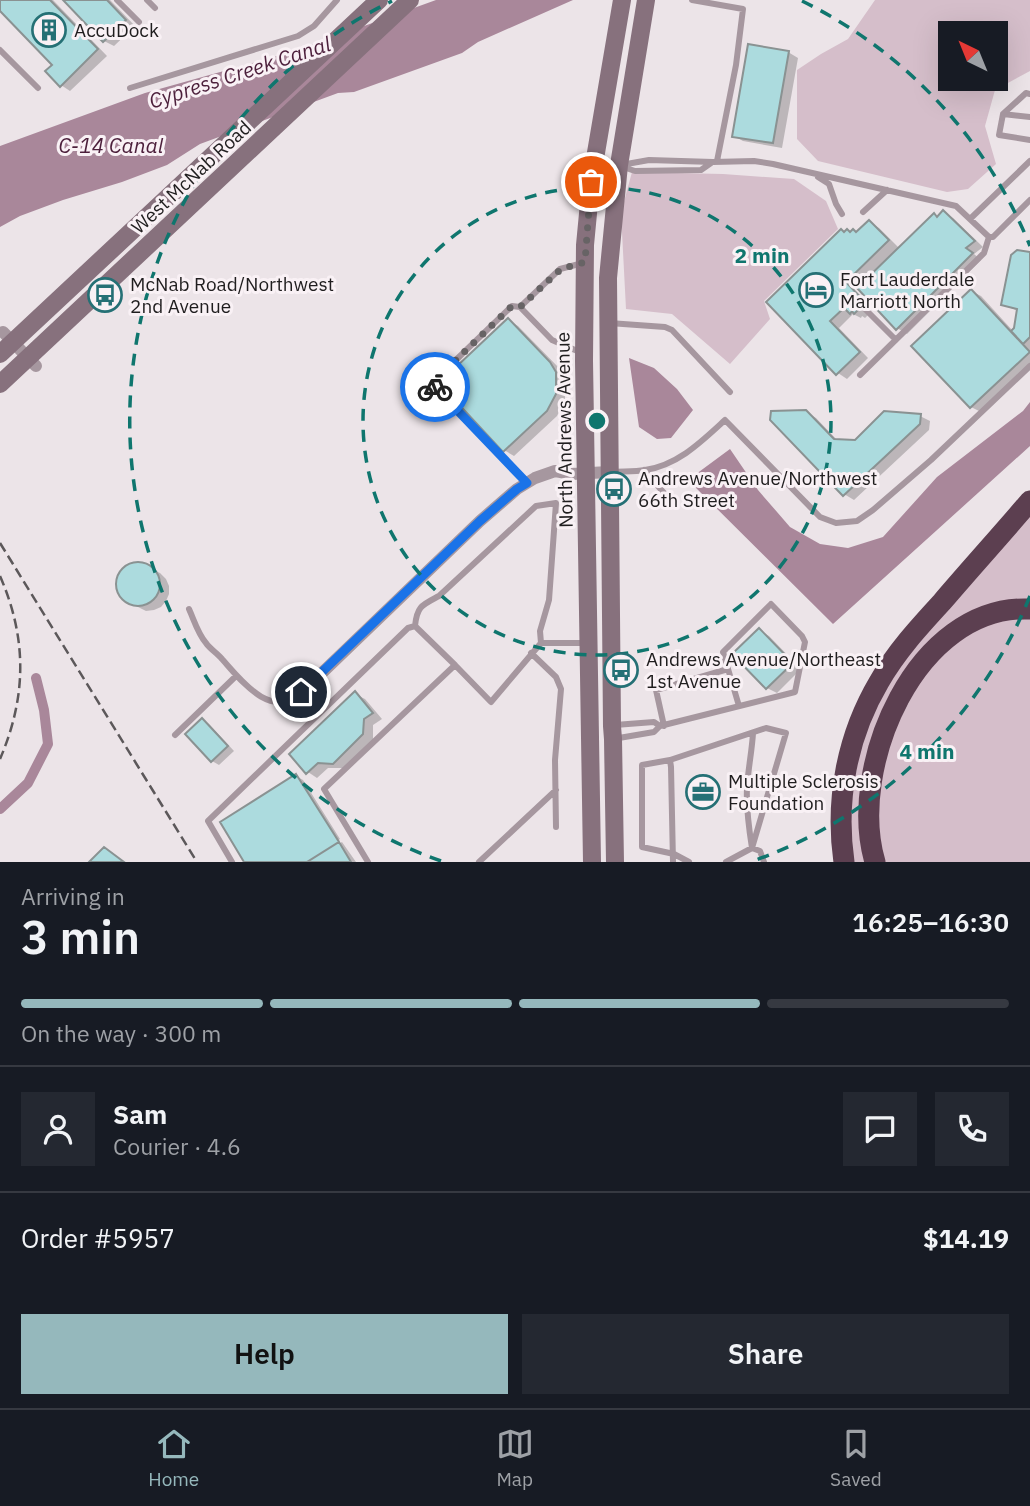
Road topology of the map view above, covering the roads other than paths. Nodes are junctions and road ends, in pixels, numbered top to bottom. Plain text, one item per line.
1 (117, 0) edge
2 (147, 0) edge
3 (337, 0) edge
4 (379, 0) edge
5 (622, 0) edge
6 (646, 0) edge
7 (692, 0) edge
8 (408, 2) edge
9 (155, 8) dead end
10 (139, 22) dead end
11 (0, 50) edge
12 (38, 88) dead end
13 (130, 88) dead end
14 (1030, 94) edge
15 (1003, 114) junction
16 (1030, 117) edge
17 (1030, 140) edge
18 (715, 162) junction
19 (619, 165) junction
20 (1028, 166) edge
21 (813, 173) junction
22 (586, 183) junction
23 (887, 190) junction
24 (1030, 200) edge
25 (863, 212) dead end
26 (842, 214) dead end
27 (971, 219) junction
28 (989, 237) junction
29 (585, 262) junction
30 (520, 307) junction
31 (864, 308) dead end
32 (608, 323) junction
33 (896, 340) junction
34 (5, 343) edge
35 (584, 354) junction
36 (32, 362) junction
37 (1030, 366) edge
38 (860, 375) dead end
39 (0, 384) edge
40 (730, 391) dead end
41 (644, 470) junction
42 (610, 472) junction
43 (585, 473) junction
44 (527, 483) junction
45 (664, 493) dead end
46 (1030, 501) edge
47 (189, 609) dead end
48 (1030, 609) edge
49 (415, 626) junction
50 (541, 643) junction
51 (588, 643) junction
52 (531, 653) junction
53 (455, 665) junction
54 (729, 669) junction
55 (236, 676) junction
56 (301, 692) joint
57 (739, 706) junction
58 (662, 726) junction
59 (612, 732) junction
60 (753, 733) junction
61 (175, 735) dead end
62 (670, 760) junction
63 (556, 790) junction
64 (556, 827) dead end
65 (752, 848) junction
66 (674, 854) junction
67 (232, 862) edge
68 (368, 862) edge
69 (480, 862) edge
70 (592, 862) edge
71 (615, 862) edge
72 (673, 862) edge
73 (689, 862) edge
74 (726, 862) edge
75 (764, 862) edge
76 (844, 862) edge
77 (874, 862) edge

1 - 10 lane
2 - 9 lane
3 - 13 lane
4 - 34 main road, West McNab Road
5 - 22 main road, North Andrews Avenue
6 - 19 main road
7 - 18 lane
8 - 36 main road, West McNab Road
11 - 12 lane
14 - 15 lane
15 - 16 lane
15 - 17 lane
18 - 19 lane
18 - 21 lane
19 - 22 street
19 - 32 main road
20 - 27 lane
21 - 23 lane
21 - 26 lane
22 - 29 main road, North Andrews Avenue
23 - 25 lane
23 - 27 lane
24 - 28 lane
27 - 28 lane
28 - 33 lane
29 - 30 lane
29 - 35 main road, North Andrews Avenue
30 - 35 lane
30 - 44 lane
31 - 33 lane
32 - 40 lane
32 - 42 main road
33 - 38 lane
34 - 36 street
35 - 43 main road, North Andrews Avenue
36 - 39 main road, West McNab Road
37 - 41 lane
41 - 42 lane
41 - 45 lane
42 - 43 street
42 - 59 main road
43 - 44 street
43 - 51 main road, North Andrews Avenue
44 - 56 street
46 - 76 highway
47 - 55 lane
48 - 77 highway
49 - 50 lane
49 - 53 lane
49 - 67 lane
50 - 51 lane
50 - 52 lane
51 - 70 main road, North Andrews Avenue
52 - 53 lane
52 - 63 lane
53 - 68 lane
54 - 57 lane
54 - 57 lane
54 - 58 lane
55 - 56 lane
55 - 61 lane
57 - 58 lane
58 - 59 lane
58 - 59 lane
59 - 71 main road
60 - 62 lane
60 - 65 lane
60 - 65 lane
62 - 66 lane
62 - 66 lane
63 - 64 lane
63 - 69 lane
65 - 74 lane
65 - 75 lane
66 - 72 lane
66 - 73 lane

